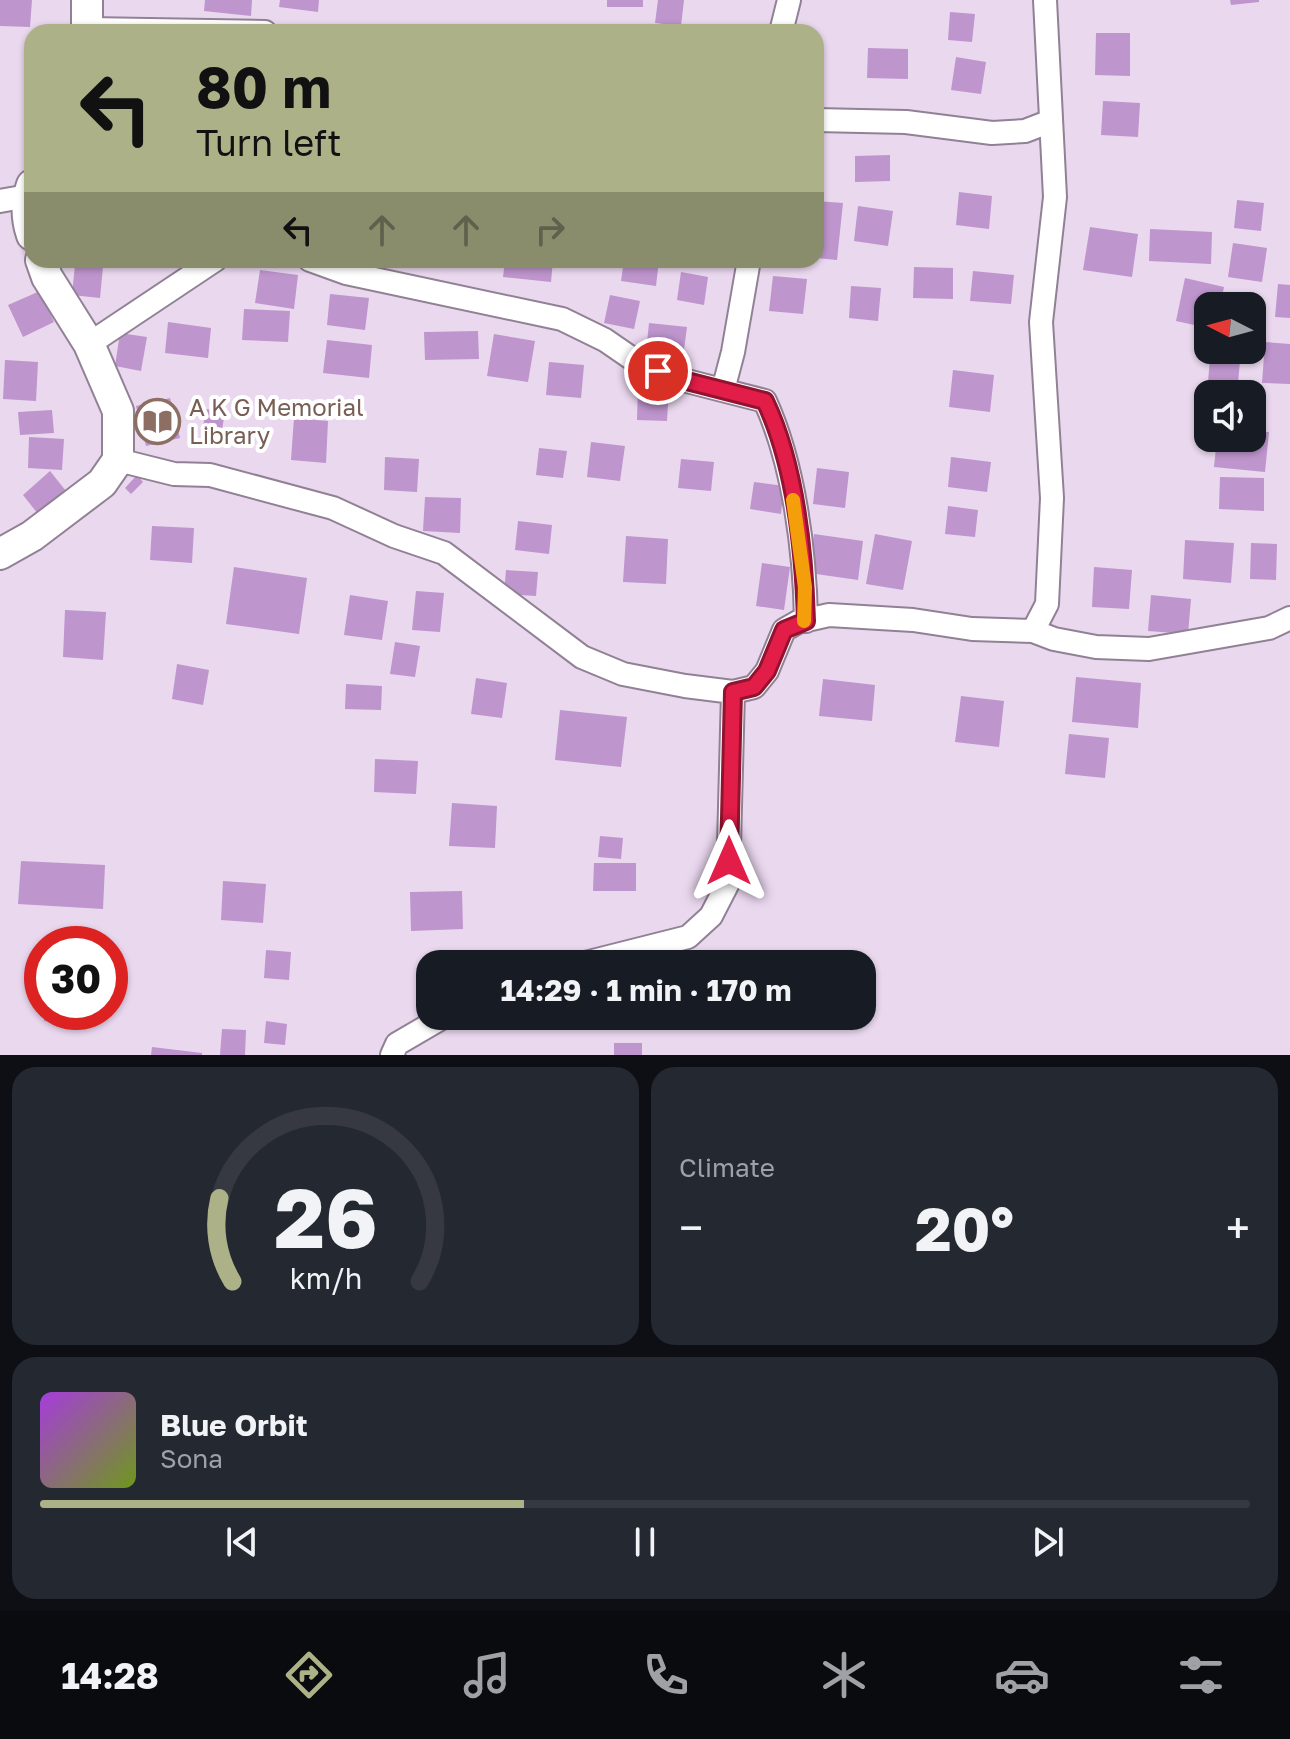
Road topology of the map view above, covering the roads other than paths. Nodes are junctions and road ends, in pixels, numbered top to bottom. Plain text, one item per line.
1 (789, 0) edge
2 (1045, 0) edge
3 (87, 20) edge
4 (146, 24) edge
5 (783, 24) edge
6 (824, 120) edge
7 (1051, 121) junction
8 (44, 268) edge
9 (203, 268) edge
10 (332, 268) edge
11 (748, 268) edge
12 (89, 344) junction
13 (723, 390) junction
14 (118, 460) junction
15 (0, 554) edge
16 (1290, 618) edge
17 (806, 621) junction
18 (1033, 631) junction
19 (733, 692) junction
20 (636, 950) edge
21 (421, 1030) edge
22 (392, 1055) edge

1 - 5 street
2 - 7 street
3 - 4 street
6 - 7 street
7 - 18 street
8 - 12 main road
9 - 12 street
10 - 13 street
11 - 13 street
12 - 14 main road
13 - 17 street
14 - 15 main road
14 - 19 street
16 - 18 street
17 - 18 street
17 - 19 street
19 - 20 street
21 - 22 street

